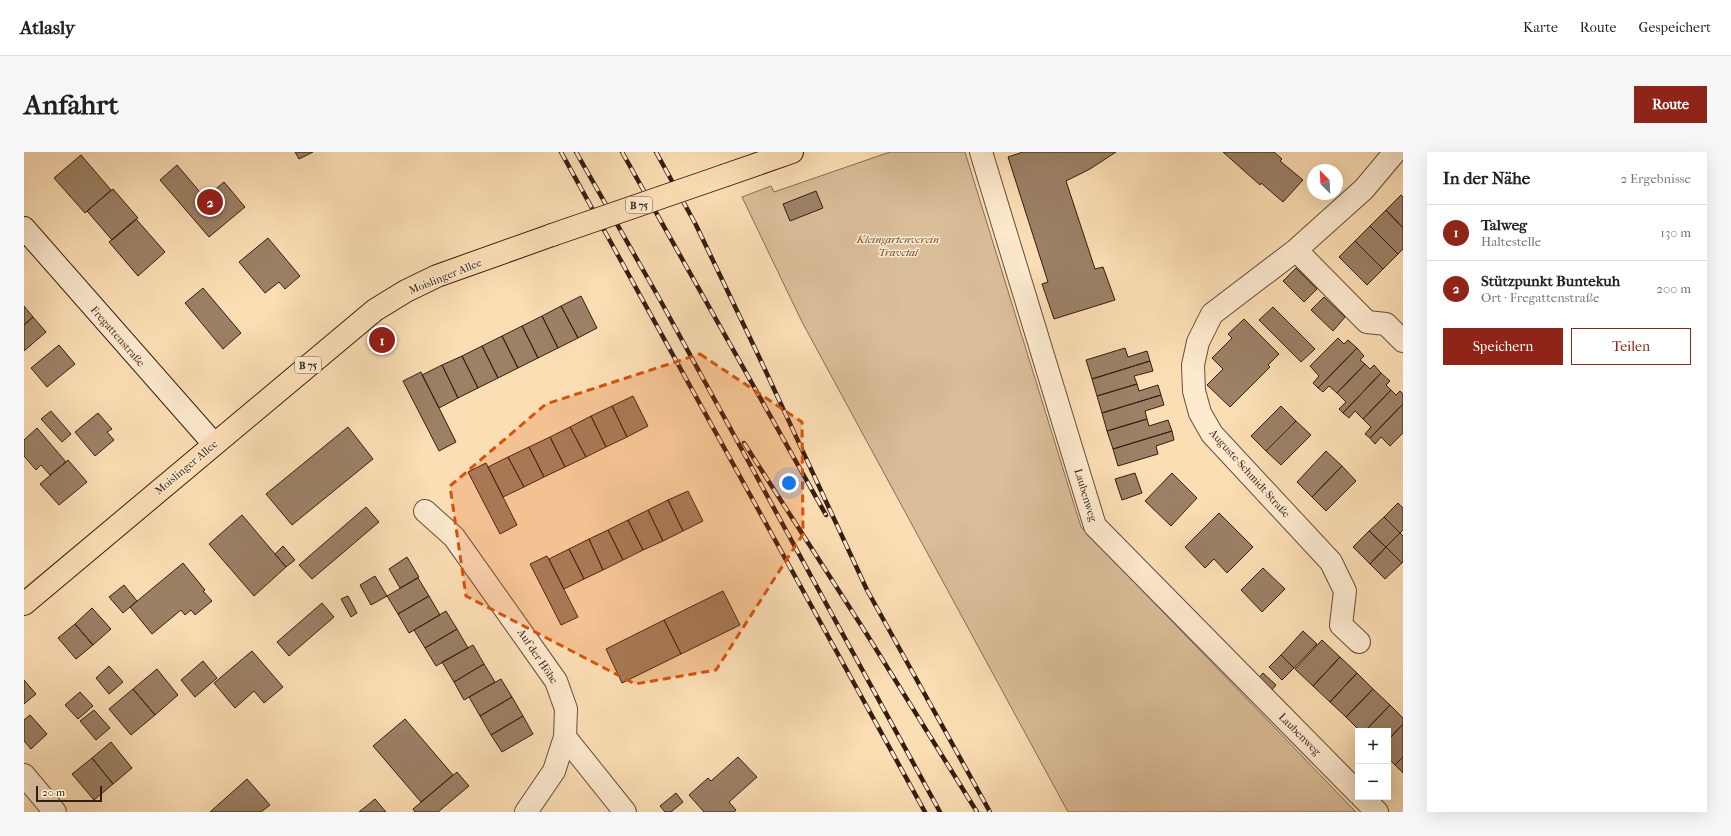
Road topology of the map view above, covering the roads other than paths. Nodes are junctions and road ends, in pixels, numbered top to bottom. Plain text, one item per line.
1 (792, 152) edge
2 (981, 152) edge
3 (1395, 152) edge
4 (24, 228) edge
5 (1296, 250) junction
6 (1403, 341) edge
7 (214, 444) junction
8 (425, 511) dead end
9 (24, 604) edge
10 (1359, 642) dead end
11 (565, 737) junction
12 (24, 775) edge
13 (1355, 790) edge
14 (1365, 800) edge
15 (55, 812) edge
16 (526, 812) edge
17 (625, 812) edge
18 (1377, 812) edge

1 - 7 main road, Moislinger Allee / B 75, bridge
2 - 13 street, Laubenweg
3 - 5 street, Auguste-Schmidt-Straße
4 - 7 street, Fregattenstraße
5 - 6 street
5 - 10 street, Auguste-Schmidt-Straße
7 - 9 main road, Moislinger Allee / B 75
8 - 11 street, Auf der Höhe
11 - 16 street, Auf der Höhe
11 - 17 street
12 - 15 street
14 - 18 street

